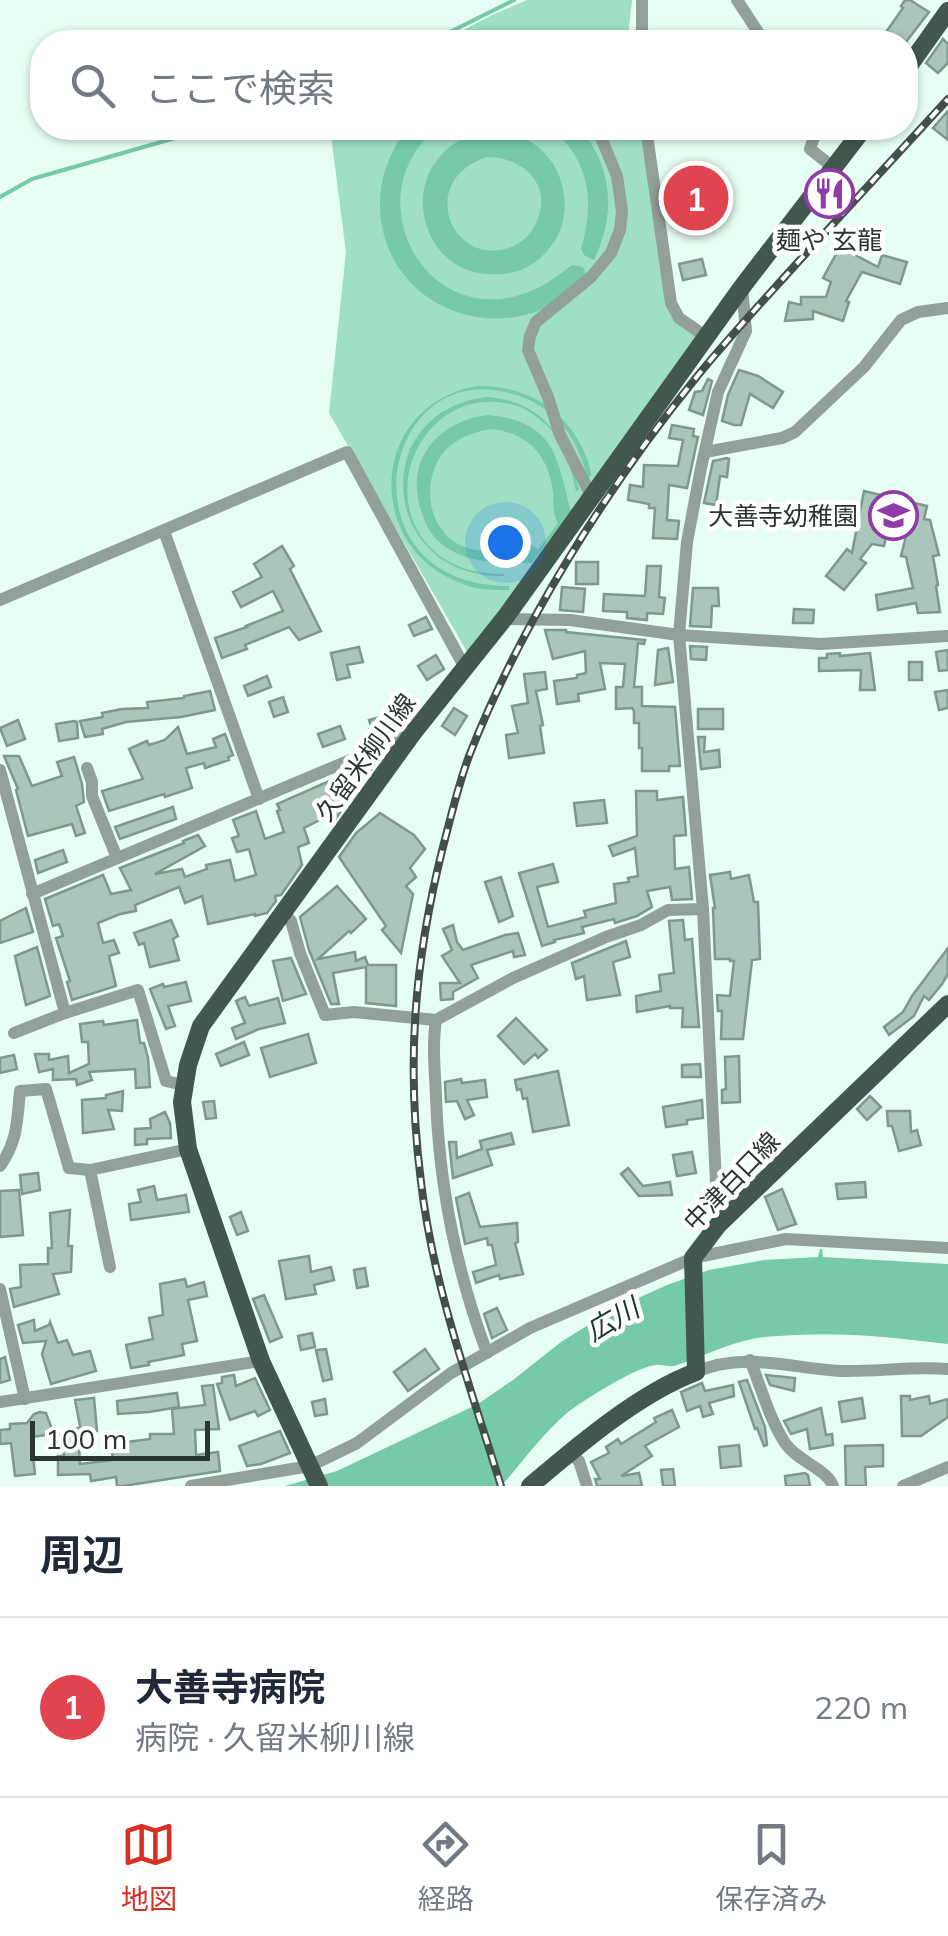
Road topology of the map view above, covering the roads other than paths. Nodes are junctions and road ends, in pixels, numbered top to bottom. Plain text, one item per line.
1 (642, 0) edge
2 (737, 0) edge
3 (948, 11) edge
4 (642, 30) edge
5 (759, 30) edge
6 (918, 53) edge
7 (602, 140) edge
8 (648, 140) edge
9 (813, 140) edge
10 (855, 140) edge
11 (834, 168) junction
12 (742, 287) junction
13 (948, 308) edge
14 (708, 338) junction
15 (705, 452) junction
16 (592, 497) junction
17 (164, 531) junction
18 (0, 600) edge
19 (507, 615) junction
20 (680, 635) junction
21 (948, 636) edge
22 (464, 666) junction
23 (412, 734) junction
24 (87, 768) dead end
25 (0, 770) edge
26 (259, 799) junction
27 (117, 858) junction
28 (32, 894) junction
29 (703, 909) junction
30 (283, 912) junction
31 (948, 1004) edge
32 (65, 1013) junction
33 (436, 1020) junction
34 (14, 1033) dead end
35 (184, 1085) junction
36 (188, 1149) junction
37 (0, 1166) edge
38 (90, 1170) junction
39 (718, 1226) junction
40 (948, 1248) edge
41 (693, 1262) junction
42 (110, 1267) dead end
43 (0, 1289) edge
44 (487, 1353) junction
45 (260, 1360) junction
46 (750, 1360) junction
47 (948, 1368) edge
48 (696, 1372) junction
49 (24, 1399) junction
50 (0, 1402) edge
51 (569, 1453) junction
52 (948, 1467) edge
53 (315, 1475) edge
54 (191, 1486) edge
55 (530, 1486) edge
56 (588, 1486) edge
57 (833, 1486) edge
58 (902, 1486) edge

1 - 4 street
2 - 5 street
3 - 6 main road
7 - 16 street
8 - 14 street
9 - 11 street
10 - 11 main road, 久留米柳川線
11 - 12 main road, 久留米柳川線
12 - 14 main road, 久留米柳川線
12 - 15 street
13 - 15 street
14 - 16 main road, 久留米柳川線
15 - 20 street
16 - 19 main road, 久留米柳川線
17 - 18 street
17 - 22 street
17 - 26 street
19 - 20 street
19 - 22 main road, 久留米柳川線
20 - 21 street
20 - 29 street
22 - 23 main road, 久留米柳川線
23 - 26 street
23 - 30 main road, 久留米柳川線
24 - 27 street
25 - 28 street
26 - 27 street
27 - 28 street
28 - 32 street
29 - 33 street
29 - 39 street
30 - 33 street
30 - 35 main road, 久留米柳川線
31 - 39 main road, 中津白口線
32 - 34 street
32 - 35 street
33 - 44 street
35 - 36 main road, 久留米柳川線
36 - 38 street
36 - 45 main road, 久留米柳川線
37 - 38 street
38 - 42 street
39 - 41 main road, 中津白口線
40 - 41 street
41 - 44 street
41 - 48 main road, 中津白口線
43 - 49 street
44 - 53 street
45 - 49 street
45 - 53 main road, 久留米柳川線
46 - 47 street
46 - 48 street
46 - 57 street
48 - 51 main road
49 - 50 street
51 - 55 main road
51 - 56 street
52 - 58 street
53 - 54 street

